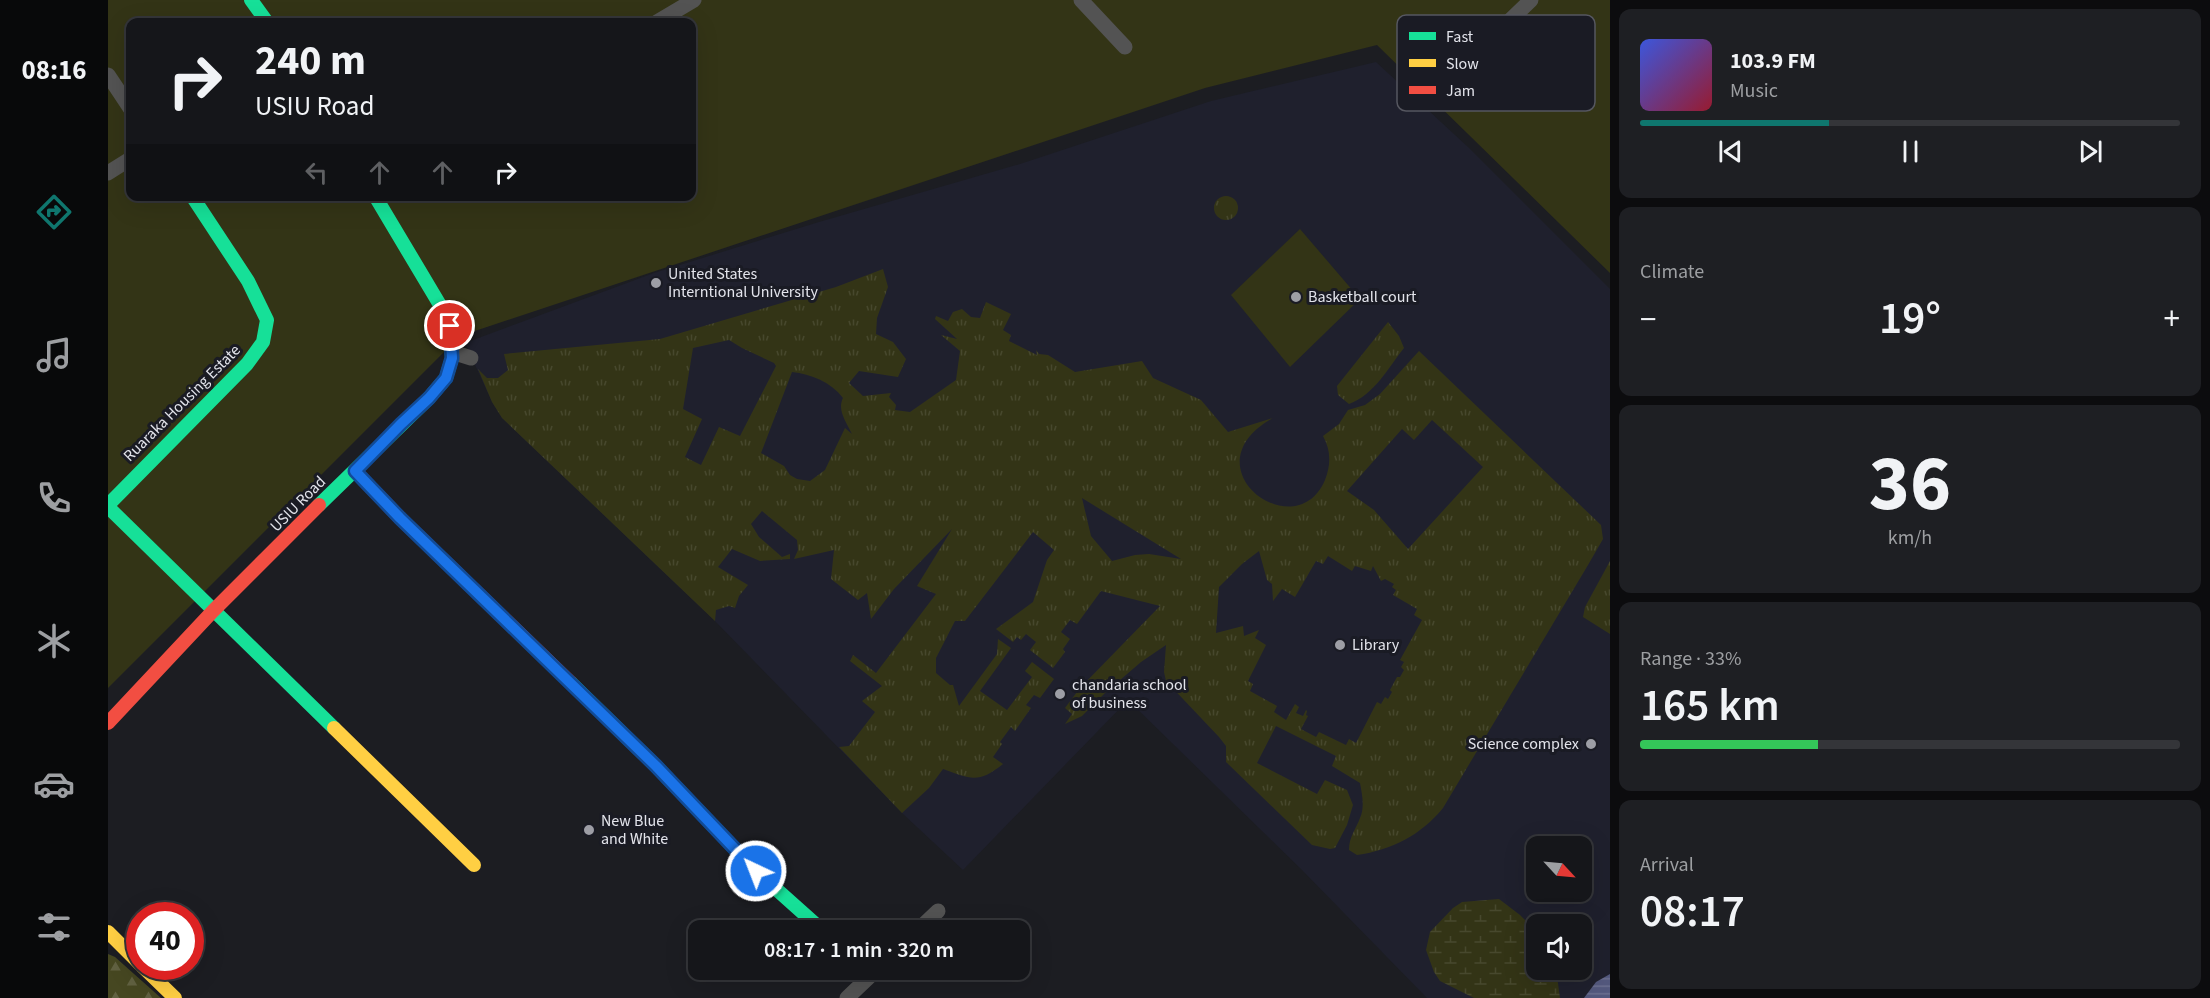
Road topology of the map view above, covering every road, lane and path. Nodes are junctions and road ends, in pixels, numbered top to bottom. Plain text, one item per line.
1 (251, 0) edge
2 (694, 0) edge
3 (1081, 0) edge
4 (1531, 0) edge
5 (1515, 15) edge
6 (264, 18) edge
7 (664, 18) edge
8 (1125, 47) dead end
9 (108, 75) edge
10 (126, 102) edge
11 (126, 162) edge
12 (108, 173) edge
13 (195, 201) edge
14 (378, 201) edge
15 (452, 352) junction
16 (471, 358) dead end
17 (355, 471) junction
18 (108, 506) edge
19 (213, 611) junction
20 (108, 723) edge
21 (474, 865) dead end
22 (938, 912) dead end
23 (811, 920) edge
24 (929, 920) edge
25 (108, 932) edge
26 (126, 950) edge
27 (156, 980) edge
28 (862, 980) edge
29 (175, 998) edge
30 (847, 998) edge

1 - 6 street
2 - 7 street
3 - 8 street
4 - 5 street
9 - 10 street
11 - 12 street
13 - 18 street, Ruaraka Housing Estate
14 - 15 street, USIU Road
15 - 16 street
15 - 17 street, USIU Road
17 - 19 street, USIU Road
17 - 23 street
18 - 19 street, Ruaraka Housing Estate
19 - 20 street, USIU Road
19 - 21 street, Ruaraka Housing Estate
22 - 24 street
25 - 26 street
27 - 29 street
28 - 30 street

